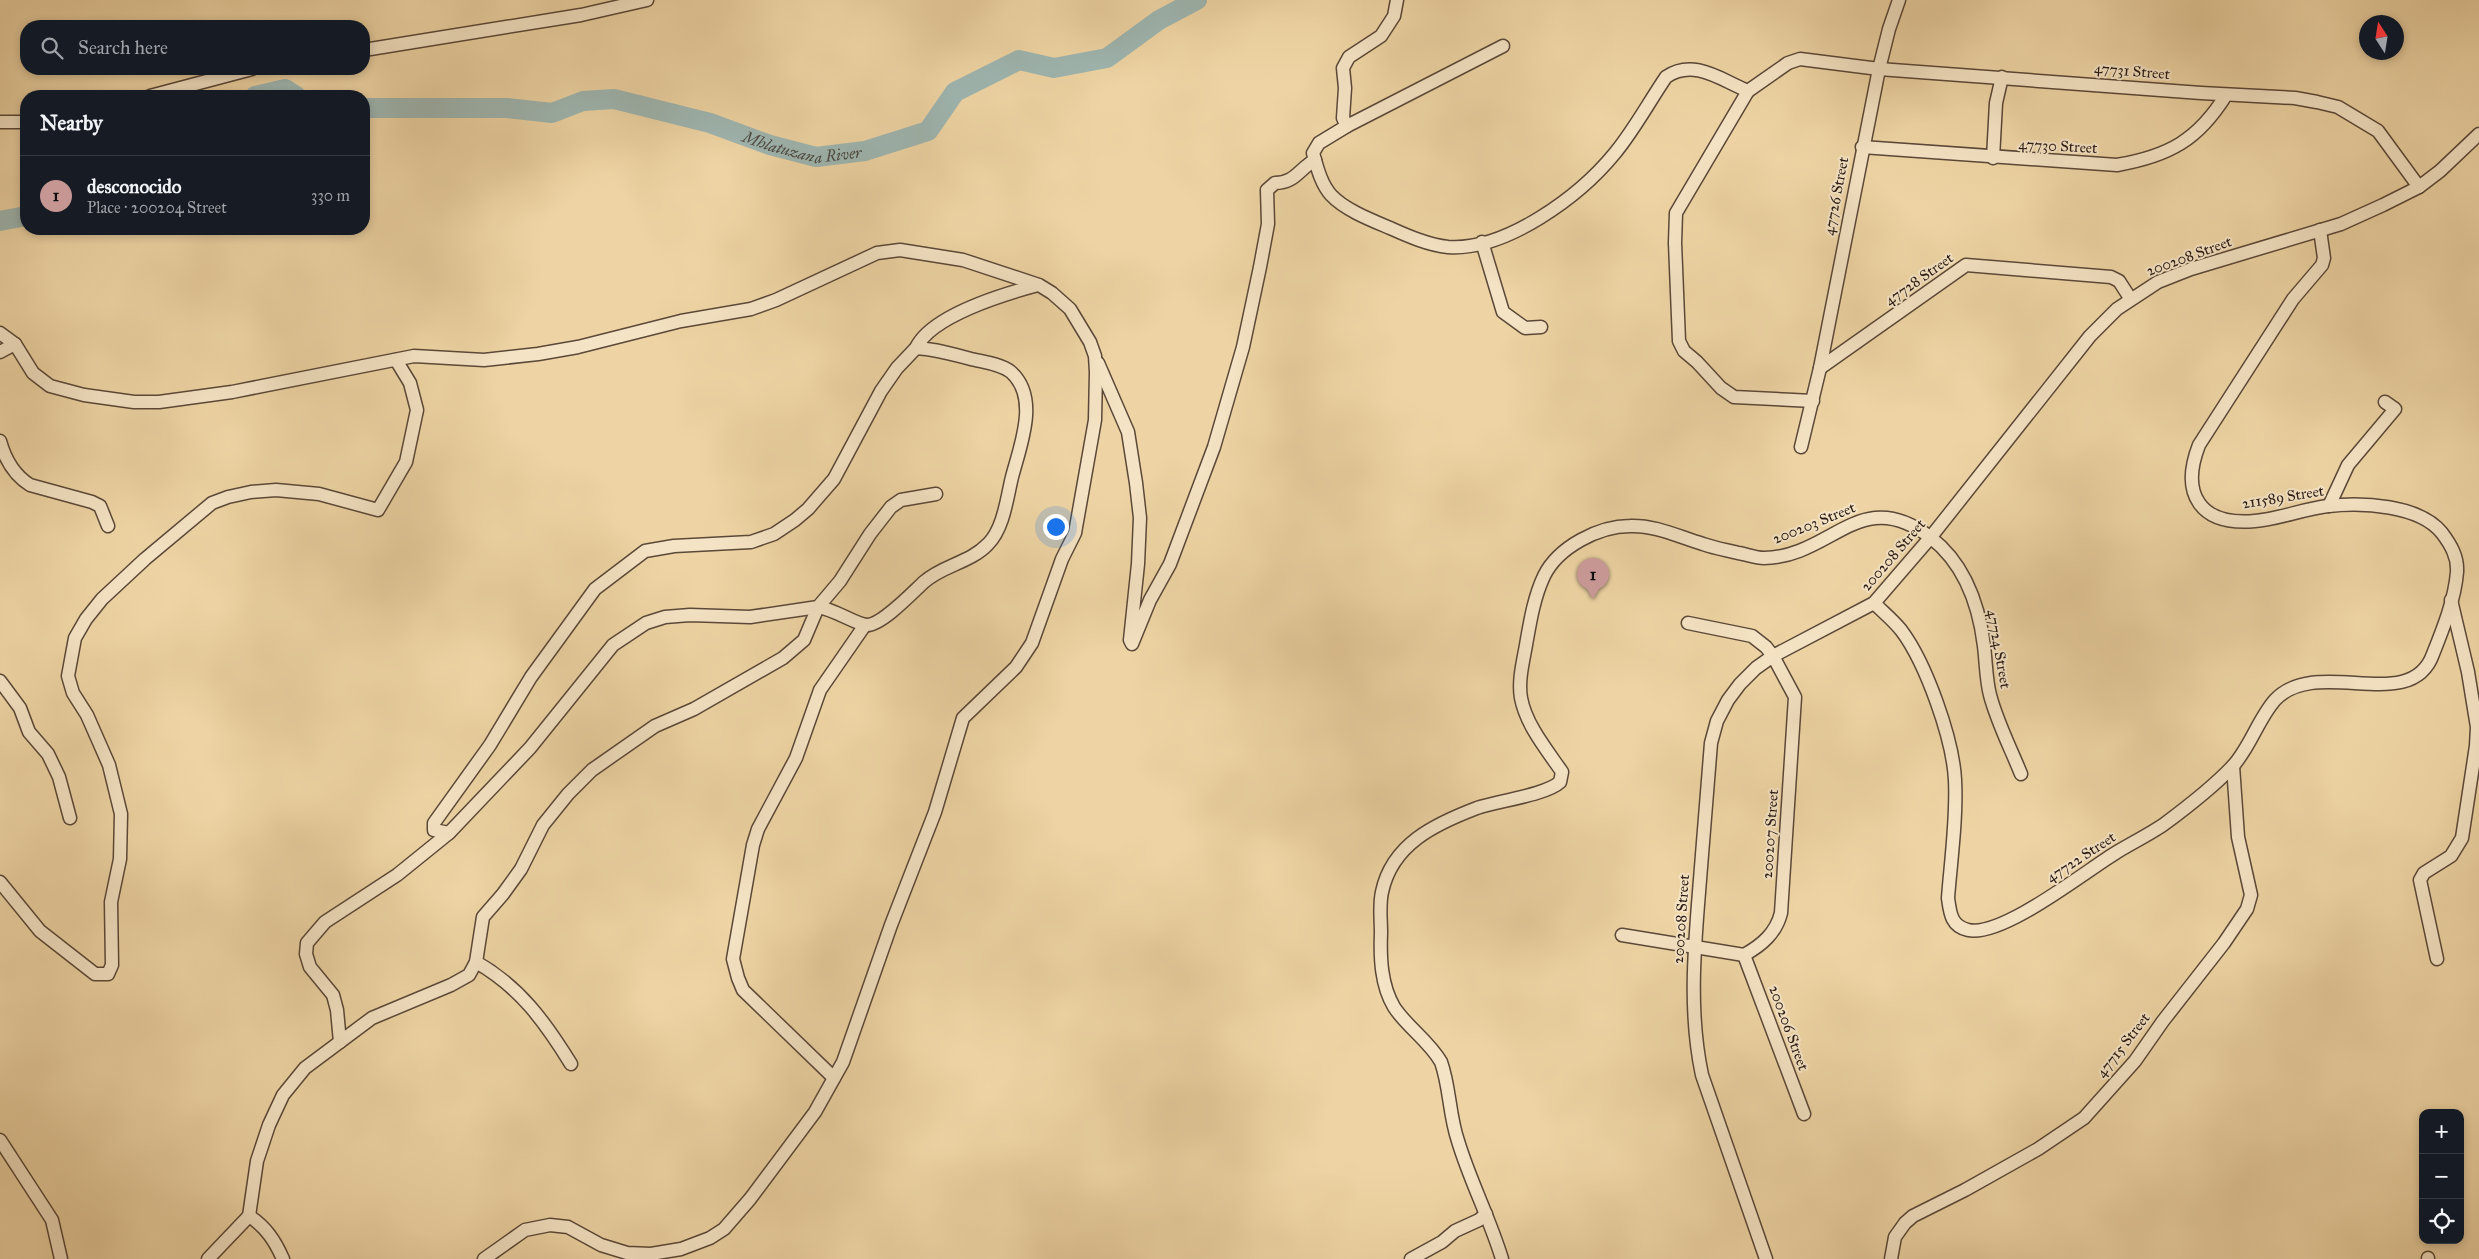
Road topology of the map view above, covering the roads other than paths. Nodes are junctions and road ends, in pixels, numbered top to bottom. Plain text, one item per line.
1 (647, 0) edge
2 (1397, 0) edge
3 (1899, 0) edge
4 (1504, 46) dead end
5 (370, 49) edge
6 (1879, 69) junction
7 (229, 75) edge
8 (2002, 77) junction
9 (173, 90) edge
10 (1748, 91) junction
11 (2226, 95) junction
12 (0, 122) edge
13 (20, 122) edge
14 (1347, 126) junction
15 (2479, 134) edge
16 (1862, 147) junction
17 (1993, 158) junction
18 (1310, 164) junction
19 (2419, 187) junction
20 (2320, 230) junction
21 (1482, 242) junction
22 (1039, 285) junction
23 (2130, 298) junction
24 (1541, 327) dead end
25 (0, 333) edge
26 (15, 344) junction
27 (916, 348) junction
28 (0, 352) edge
29 (1095, 356) junction
30 (396, 360) junction
31 (1820, 368) junction
32 (1813, 400) junction
33 (2385, 402) dead end
34 (1, 446) edge
35 (1801, 447) dead end
36 (936, 494) dead end
37 (2329, 506) junction
38 (108, 526) dead end
39 (1930, 538) junction
40 (2452, 596) junction
41 (1874, 603) junction
42 (818, 607) junction
43 (1688, 623) dead end
44 (865, 625) junction
45 (1773, 656) junction
46 (0, 681) edge
47 (2233, 766) junction
48 (2021, 774) dead end
49 (70, 818) dead end
50 (449, 833) junction
51 (0, 882) edge
52 (1622, 935) dead end
53 (1695, 948) junction
54 (1744, 954) junction
55 (2437, 959) dead end
56 (476, 962) junction
57 (340, 1042) junction
58 (571, 1064) dead end
59 (834, 1078) junction
60 (1804, 1114) dead end
61 (0, 1140) edge
62 (1486, 1214) junction
63 (249, 1216) junction
64 (61, 1259) edge
65 (208, 1259) edge
66 (284, 1259) edge
67 (484, 1259) edge
68 (1411, 1259) edge
69 (1502, 1259) edge
70 (1766, 1259) edge
71 (1891, 1259) edge

1 - 5 street
2 - 14 street
3 - 6 street, 47726 Street
4 - 14 street
6 - 8 street, 47731 Street
6 - 10 street, 47731 Street
6 - 16 street, 47726 Street
7 - 9 street
8 - 11 street, 47731 Street
8 - 17 street
10 - 21 street
10 - 32 street
11 - 17 street, 47730 Street
11 - 19 street, 47731 Street
12 - 13 street
14 - 18 street
15 - 19 street, 200208 Street
16 - 17 street, 47730 Street
16 - 31 street, 47726 Street
18 - 21 street
18 - 29 street
19 - 20 street, 200208 Street
20 - 23 street, 200208 Street
20 - 37 street, 211589 Street
21 - 24 street
22 - 27 street
22 - 29 street
22 - 30 street
23 - 31 street, 47728 Street
23 - 39 street, 200208 Street
25 - 26 street
26 - 28 street
26 - 30 street
27 - 44 street
27 - 50 street
29 - 59 street
30 - 51 street
31 - 32 street, 47726 Street
32 - 35 street, 47726 Street
33 - 37 street
34 - 38 street
36 - 42 street
37 - 40 street, 211589 Street
39 - 41 street, 200208 Street
39 - 48 street, 47724 Street
39 - 62 street, 200203 Street
40 - 47 street, 47722 Street
40 - 55 street
41 - 45 street, 200208 Street
41 - 47 street, 47722 Street
42 - 44 street
42 - 50 street
42 - 56 street
43 - 45 street, 200207 Street
44 - 59 street
45 - 53 street, 200208 Street
45 - 54 street, 200207 Street
46 - 49 street
47 - 71 street, 47715 Street
50 - 57 street
52 - 53 street
53 - 54 street
53 - 70 street, 200208 Street
54 - 60 street, 200206 Street
56 - 57 street
56 - 58 street
57 - 63 street
59 - 67 street
61 - 64 street
62 - 68 street
62 - 69 street
63 - 65 street
63 - 66 street

